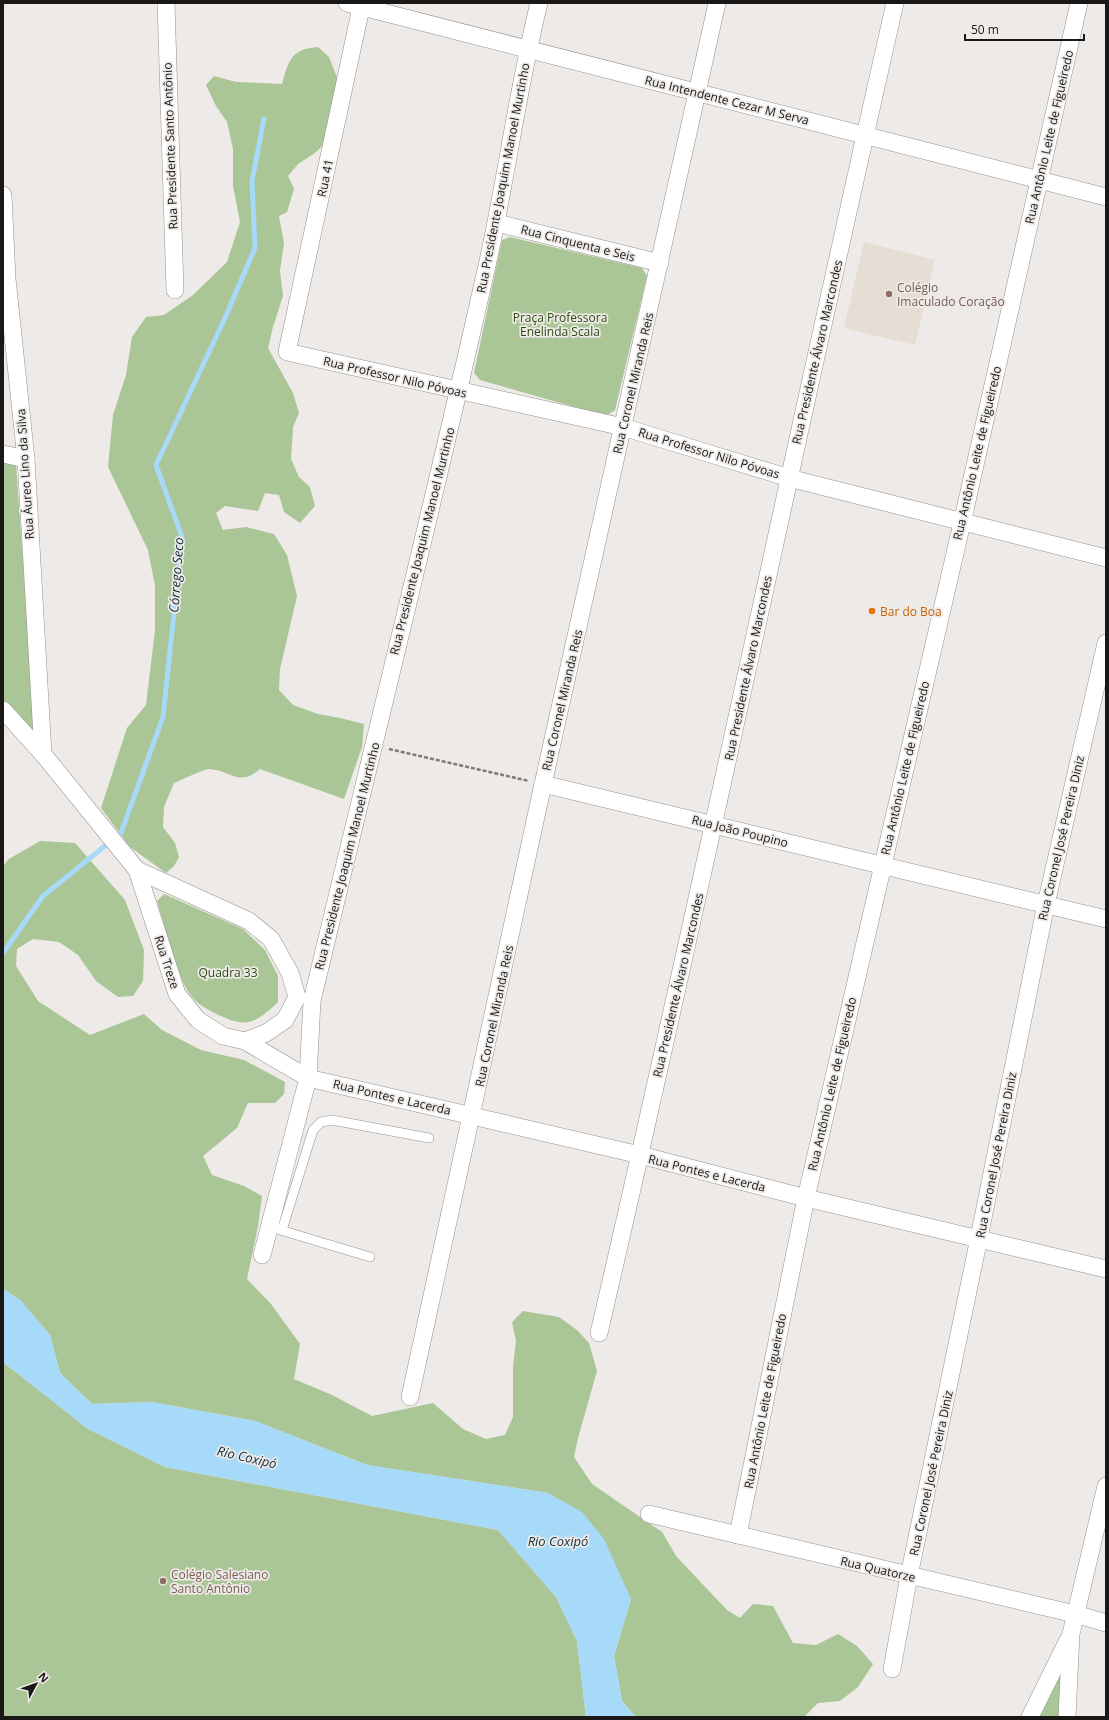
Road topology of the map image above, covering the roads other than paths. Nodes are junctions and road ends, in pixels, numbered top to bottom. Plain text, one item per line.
1 (166, 3) edge
2 (539, 3) edge
3 (718, 3) edge
4 (895, 3) edge
5 (1079, 3) edge
6 (357, 4) edge
7 (527, 49) junction
8 (697, 93) junction
9 (865, 136) junction
10 (1040, 180) junction
11 (3, 195) edge
12 (1106, 197) edge
13 (496, 223) junction
14 (660, 263) junction
15 (5, 278) edge
16 (175, 290) dead end
17 (287, 352) joint
18 (458, 391) junction
19 (623, 427) junction
20 (3, 454) edge
21 (26, 459) junction
22 (789, 478) junction
23 (962, 522) junction
24 (1106, 558) edge
25 (1106, 643) edge
26 (3, 710) edge
27 (43, 754) junction
28 (543, 784) junction
29 (714, 825) junction
30 (133, 865) junction
31 (882, 865) junction
32 (1046, 904) junction
33 (1106, 919) edge
34 (304, 999) junction
35 (245, 1041) junction
36 (308, 1078) junction
37 (473, 1116) junction
38 (429, 1138) dead end
39 (640, 1156) junction
40 (806, 1198) junction
41 (276, 1228) junction
42 (979, 1238) junction
43 (262, 1254) dead end
44 (370, 1257) dead end
45 (1106, 1269) edge
46 (599, 1333) dead end
47 (410, 1397) dead end
48 (1106, 1486) edge
49 (650, 1514) dead end
50 (738, 1535) junction
51 (909, 1576) junction
52 (1075, 1614) junction
53 (1106, 1623) edge
54 (1071, 1634) junction
55 (892, 1669) dead end
56 (1030, 1717) edge
57 (1067, 1717) edge

1 - 16 street, Rua Presidente Santo Antônio
2 - 7 street, Rua Presidente Joaquim Manoel Murtinho
3 - 8 street, Rua Coronel Miranda Reis
4 - 9 street, Rua Presidente Álvaro Marcondes
5 - 10 street, Rua Antônio Leite de Figueiredo
6 - 7 street, Rua Intendente Cezar M Serva
6 - 17 street, Rua 41
7 - 8 street, Rua Intendente Cezar M Serva
7 - 13 street, Rua Presidente Joaquim Manoel Murtinho
8 - 9 street, Rua Intendente Cezar M Serva
8 - 14 street, Rua Coronel Miranda Reis
9 - 10 street, Rua Intendente Cezar M Serva
9 - 22 street, Rua Presidente Álvaro Marcondes
10 - 12 street, Rua Intendente Cezar M Serva
10 - 23 street, Rua Antônio Leite de Figueiredo
11 - 15 street, Rua Áureo Lino da Silva
13 - 14 street, Rua Cinquenta e Seis
13 - 18 street, Rua Presidente Joaquim Manoel Murtinho
14 - 19 street, Rua Coronel Miranda Reis
15 - 21 street, Rua Áureo Lino da Silva
17 - 18 street, Rua Professor Nilo Póvoas
18 - 19 street, Rua Professor Nilo Póvoas
18 - 34 street, Rua Presidente Joaquim Manoel Murtinho
19 - 22 street, Rua Professor Nilo Póvoas
19 - 28 street, Rua Coronel Miranda Reis
20 - 21 street
21 - 27 street, Rua Áureo Lino da Silva
22 - 23 street, Rua Professor Nilo Póvoas
22 - 29 street, Rua Presidente Álvaro Marcondes
23 - 24 street, Rua Professor Nilo Póvoas
23 - 31 street, Rua Antônio Leite de Figueiredo
25 - 32 street, Rua Coronel José Pereira Diniz
26 - 27 street, Rua Treze
27 - 30 street, Rua Treze
28 - 29 street, Rua João Poupino
28 - 37 street, Rua Coronel Miranda Reis
29 - 31 street, Rua João Poupino
29 - 39 street, Rua Presidente Álvaro Marcondes
30 - 34 street, Rua Treze
30 - 35 street, Rua Treze
31 - 32 street, Rua João Poupino
31 - 40 street, Rua Antônio Leite de Figueiredo
32 - 33 street, Rua João Poupino
32 - 42 street, Rua Coronel José Pereira Diniz
34 - 35 street
34 - 36 street, Rua Presidente Joaquim Manoel Murtinho
35 - 36 street, Rua Treze
36 - 37 street, Rua Pontes e Lacerda
36 - 41 street, Rua Presidente Joaquim Manoel Murtinho
37 - 39 street, Rua Pontes e Lacerda
37 - 47 street, Rua Coronel Miranda Reis
38 - 41 lane
39 - 40 street, Rua Pontes e Lacerda
39 - 46 street, Rua Presidente Álvaro Marcondes
40 - 42 street, Rua Pontes e Lacerda
40 - 50 street, Rua Antônio Leite de Figueiredo
41 - 43 street, Rua Presidente Joaquim Manoel Murtinho
41 - 44 lane
42 - 45 street, Rua Pontes e Lacerda
42 - 51 street, Rua Coronel José Pereira Diniz
48 - 52 street
49 - 50 street, Rua Quatorze
50 - 51 street, Rua Quatorze
51 - 52 street, Rua Quatorze
51 - 55 street, Rua Coronel José Pereira Diniz
52 - 53 street, Rua Quatorze
52 - 54 street
54 - 56 street
54 - 57 street

